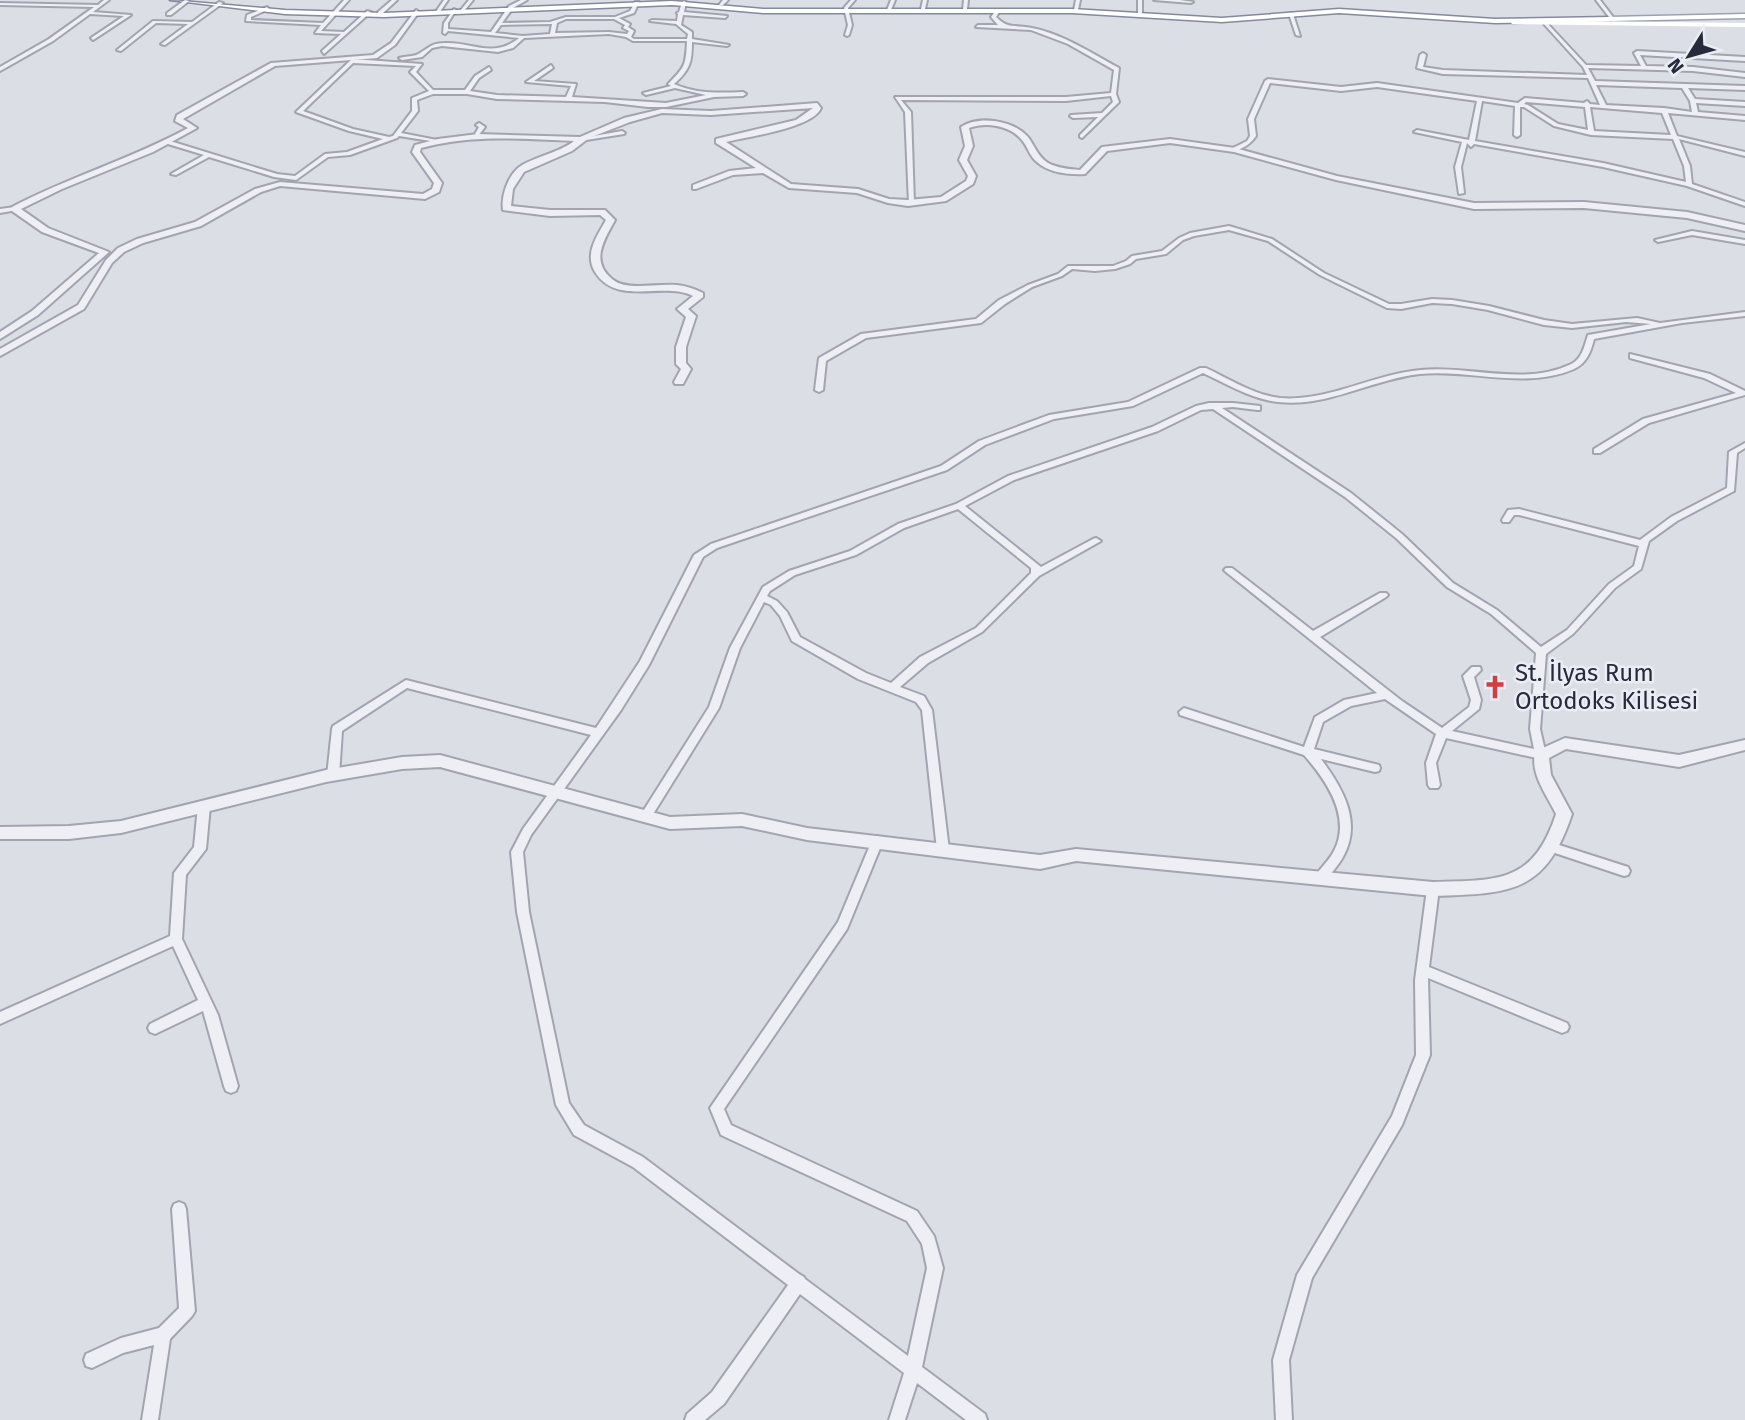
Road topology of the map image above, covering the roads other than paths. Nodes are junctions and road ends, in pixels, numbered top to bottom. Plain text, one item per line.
1 (107, 0) edge
2 (174, 0) edge
3 (347, 0) edge
4 (395, 0) edge
5 (446, 0) edge
6 (471, 0) edge
7 (525, 0) edge
8 (853, 0) edge
9 (893, 0) edge
10 (925, 0) edge
11 (1078, 0) edge
12 (1140, 0) edge
13 (1156, 0) edge
14 (1598, 0) edge
15 (191, 1) edge
16 (1192, 1) edge
17 (723, 2) edge
18 (684, 3) junction
19 (0, 4) edge
20 (220, 4) junction
21 (636, 4) junction
22 (966, 5) edge
23 (100, 6) junction
24 (264, 6) edge
25 (511, 8) junction
26 (846, 9) junction
27 (889, 9) junction
28 (923, 9) junction
29 (1076, 9) junction
30 (457, 11) junction
31 (998, 11) junction
32 (437, 12) junction
33 (89, 13) junction
34 (335, 13) junction
35 (369, 13) junction
36 (380, 13) junction
37 (680, 13) junction
38 (1140, 13) junction
39 (169, 14) dead end
40 (415, 14) junction
41 (1291, 14) junction
42 (1745, 14) edge
43 (1192, 16) junction
44 (725, 17) dead end
45 (615, 18) junction
46 (1610, 18) junction
47 (1451, 19) junction
48 (652, 21) dead end
49 (194, 23) junction
50 (322, 23) junction
51 (551, 23) junction
52 (678, 23) junction
53 (1546, 23) junction
54 (501, 24) junction
55 (1745, 25) edge
56 (978, 26) dead end
57 (1002, 26) junction
58 (447, 30) junction
59 (343, 33) junction
60 (492, 34) junction
61 (554, 35) junction
62 (1298, 35) dead end
63 (629, 36) junction
64 (847, 36) dead end
65 (523, 37) junction
66 (93, 38) dead end
67 (689, 40) junction
68 (445, 42) junction
69 (163, 44) dead end
70 (727, 45) dead end
71 (1638, 45) dead end
72 (119, 50) dead end
73 (324, 52) dead end
74 (1637, 52) junction
75 (1423, 55) dead end
76 (396, 58) dead end
77 (1745, 59) edge
78 (352, 61) junction
79 (1585, 66) junction
80 (551, 67) dead end
81 (1644, 67) junction
82 (1663, 68) junction
83 (0, 69) edge
84 (489, 69) dead end
85 (1745, 75) edge
86 (1592, 80) junction
87 (1687, 86) junction
88 (674, 87) junction
89 (1745, 88) edge
90 (432, 92) junction
91 (467, 92) junction
92 (646, 93) dead end
93 (714, 94) junction
94 (743, 94) dead end
95 (1113, 94) junction
96 (568, 99) junction
97 (1479, 101) junction
98 (1693, 101) junction
99 (622, 103) junction
100 (1587, 103) junction
101 (1745, 104) edge
102 (1603, 105) junction
103 (1519, 106) junction
104 (605, 108) dead end
105 (664, 108) junction
106 (1664, 110) junction
107 (1695, 113) junction
108 (1102, 114) junction
109 (1073, 116) dead end
110 (1745, 118) edge
111 (1417, 132) dead end
112 (622, 133) dead end
113 (1591, 133) junction
114 (399, 134) junction
115 (1517, 135) dead end
116 (1082, 136) dead end
117 (1676, 137) junction
118 (388, 139) junction
119 (580, 139) junction
120 (435, 141) junction
121 (170, 143) junction
122 (1468, 144) junction
123 (1232, 150) junction
124 (1745, 154) edge
125 (209, 155) junction
126 (767, 170) junction
127 (174, 174) dead end
128 (1689, 186) junction
129 (695, 187) dead end
130 (1461, 193) dead end
131 (911, 203) junction
132 (1745, 204) edge
133 (15, 209) junction
134 (0, 211) edge
135 (1745, 228) edge
136 (1658, 240) dead end
137 (1745, 242) edge
138 (1745, 314) edge
139 (1660, 325) junction
140 (0, 335) edge
141 (0, 353) edge
142 (1633, 356) dead end
143 (679, 382) dead end
144 (819, 390) dead end
145 (1743, 393) edge
146 (1212, 405) junction
147 (1257, 408) dead end
148 (1745, 445) edge
149 (1597, 451) dead end
150 (959, 506) junction
151 (1506, 520) dead end
152 (1096, 541) dead end
153 (1644, 544) junction
154 (1229, 570) dead end
155 (1037, 574) junction
156 (1383, 595) dead end
157 (762, 598) junction
158 (1313, 636) junction
159 (1541, 652) junction
160 (1476, 670) dead end
161 (892, 688) junction
162 (1386, 695) junction
163 (1184, 712) dead end
164 (597, 732) junction
165 (1442, 733) junction
166 (1745, 746) edge
167 (1308, 752) junction
168 (1541, 755) junction
169 (1375, 768) dead end
170 (333, 776) junction
171 (1434, 785) dead end
172 (556, 792) junction
173 (204, 806) junction
174 (646, 816) junction
175 (0, 833) edge
176 (877, 841) junction
177 (1553, 848) junction
178 (943, 850) junction
179 (1625, 871) dead end
180 (1320, 878) junction
181 (1433, 889) junction
182 (176, 939) junction
183 (1422, 970) junction
184 (205, 1003) junction
185 (0, 1018) edge
186 (1562, 1027) dead end
187 (155, 1028) dead end
188 (230, 1086) dead end
189 (179, 1209) dead end
190 (799, 1282) junction
191 (163, 1335) junction
192 (92, 1360) dead end
193 (913, 1370) junction
194 (897, 1419) edge
195 (150, 1420) edge
196 (692, 1420) edge
197 (979, 1420) edge
198 (1284, 1420) edge

1 - 23 street
2 - 15 main road
3 - 34 street
4 - 36 street
5 - 32 street
6 - 30 street
7 - 25 street
8 - 26 street
9 - 27 street
10 - 28 street
11 - 29 street
12 - 38 street
13 - 16 street
14 - 46 street
15 - 20 main road
15 - 39 street
16 - 43 street
17 - 18 main road
17 - 26 main road
18 - 21 main road
18 - 26 main road
18 - 37 street
19 - 23 street
20 - 24 main road
20 - 49 street
21 - 25 main road
21 - 45 street
22 - 28 main road
22 - 29 main road
23 - 33 street
24 - 34 main road
24 - 50 street
25 - 30 main road
25 - 54 street
26 - 27 main road
26 - 31 main road
26 - 64 street
27 - 28 main road
29 - 38 main road
30 - 32 main road
30 - 40 main road
30 - 58 street
31 - 41 main road
31 - 57 street
32 - 40 main road
33 - 66 street
33 - 83 street
34 - 35 main road
34 - 50 street
35 - 36 main road
35 - 40 main road
35 - 59 street
36 - 40 main road
37 - 44 street
37 - 52 street
38 - 43 main road
40 - 78 street
41 - 47 main road
41 - 62 street
42 - 46 main road
43 - 46 main road
45 - 51 street
45 - 63 street
46 - 47 main road
47 - 53 main road
48 - 52 street
49 - 69 street
49 - 72 street
50 - 59 street
51 - 54 street
51 - 61 street
52 - 67 street
53 - 55 main road
53 - 79 street
54 - 60 street
56 - 57 street
57 - 95 street
58 - 60 street
58 - 68 street
59 - 73 street
60 - 65 street
61 - 63 street
61 - 65 street
63 - 67 street
65 - 68 street
67 - 70 street
67 - 88 street
68 - 76 street
71 - 74 street
74 - 77 street
74 - 81 street
75 - 86 street
78 - 90 street
78 - 118 street
78 - 121 street
79 - 81 street
79 - 86 street
80 - 96 street
81 - 82 street
82 - 85 street
82 - 87 street
84 - 91 street
86 - 87 street
86 - 102 street
87 - 89 street
87 - 98 street
88 - 92 street
88 - 93 street
90 - 91 street
90 - 114 street
91 - 96 street
93 - 94 street
93 - 105 street
95 - 108 street
95 - 131 street
96 - 99 street
97 - 103 street
97 - 122 street
97 - 123 street
98 - 101 street
98 - 107 street
99 - 104 street
99 - 105 street
100 - 102 street
100 - 103 street
100 - 113 street
102 - 106 street
103 - 113 street
103 - 115 street
105 - 119 street
105 - 126 street
106 - 107 street
106 - 117 street
107 - 110 street
108 - 109 street
108 - 116 street
111 - 122 street
112 - 119 street
113 - 117 street
114 - 118 street
114 - 120 street
117 - 124 street
117 - 128 street
118 - 125 street
119 - 120 street
119 - 143 street
120 - 141 street
121 - 125 street
121 - 133 street
122 - 128 street
122 - 130 street
123 - 131 street
123 - 135 street
125 - 127 street
126 - 129 street
126 - 131 street
128 - 132 street
133 - 134 street
133 - 140 street
136 - 137 street
138 - 139 street
139 - 144 street
139 - 164 street
142 - 145 street
145 - 149 street
146 - 147 street
146 - 150 street
146 - 159 street
148 - 153 street
150 - 155 street
150 - 157 street
151 - 153 street
152 - 155 street
153 - 159 street
154 - 158 street
155 - 161 street
156 - 158 street
157 - 161 street
157 - 174 street
158 - 162 street
159 - 168 street
160 - 165 street
161 - 178 street
162 - 165 street
162 - 167 street
163 - 167 street
164 - 170 street
164 - 172 street
165 - 168 street
165 - 171 street
166 - 168 street
167 - 169 street
167 - 180 street
168 - 177 street
170 - 172 street
170 - 173 street
172 - 174 street
172 - 190 street
173 - 175 street
173 - 182 street
174 - 176 street
176 - 178 street
176 - 193 street
177 - 179 street
177 - 181 street
178 - 180 street
180 - 181 street
181 - 183 street
182 - 184 street
182 - 185 street
183 - 186 street
183 - 198 street
184 - 187 street
184 - 188 street
189 - 191 street
190 - 193 street
190 - 196 street
191 - 192 street
191 - 195 street
193 - 194 street
193 - 197 street

